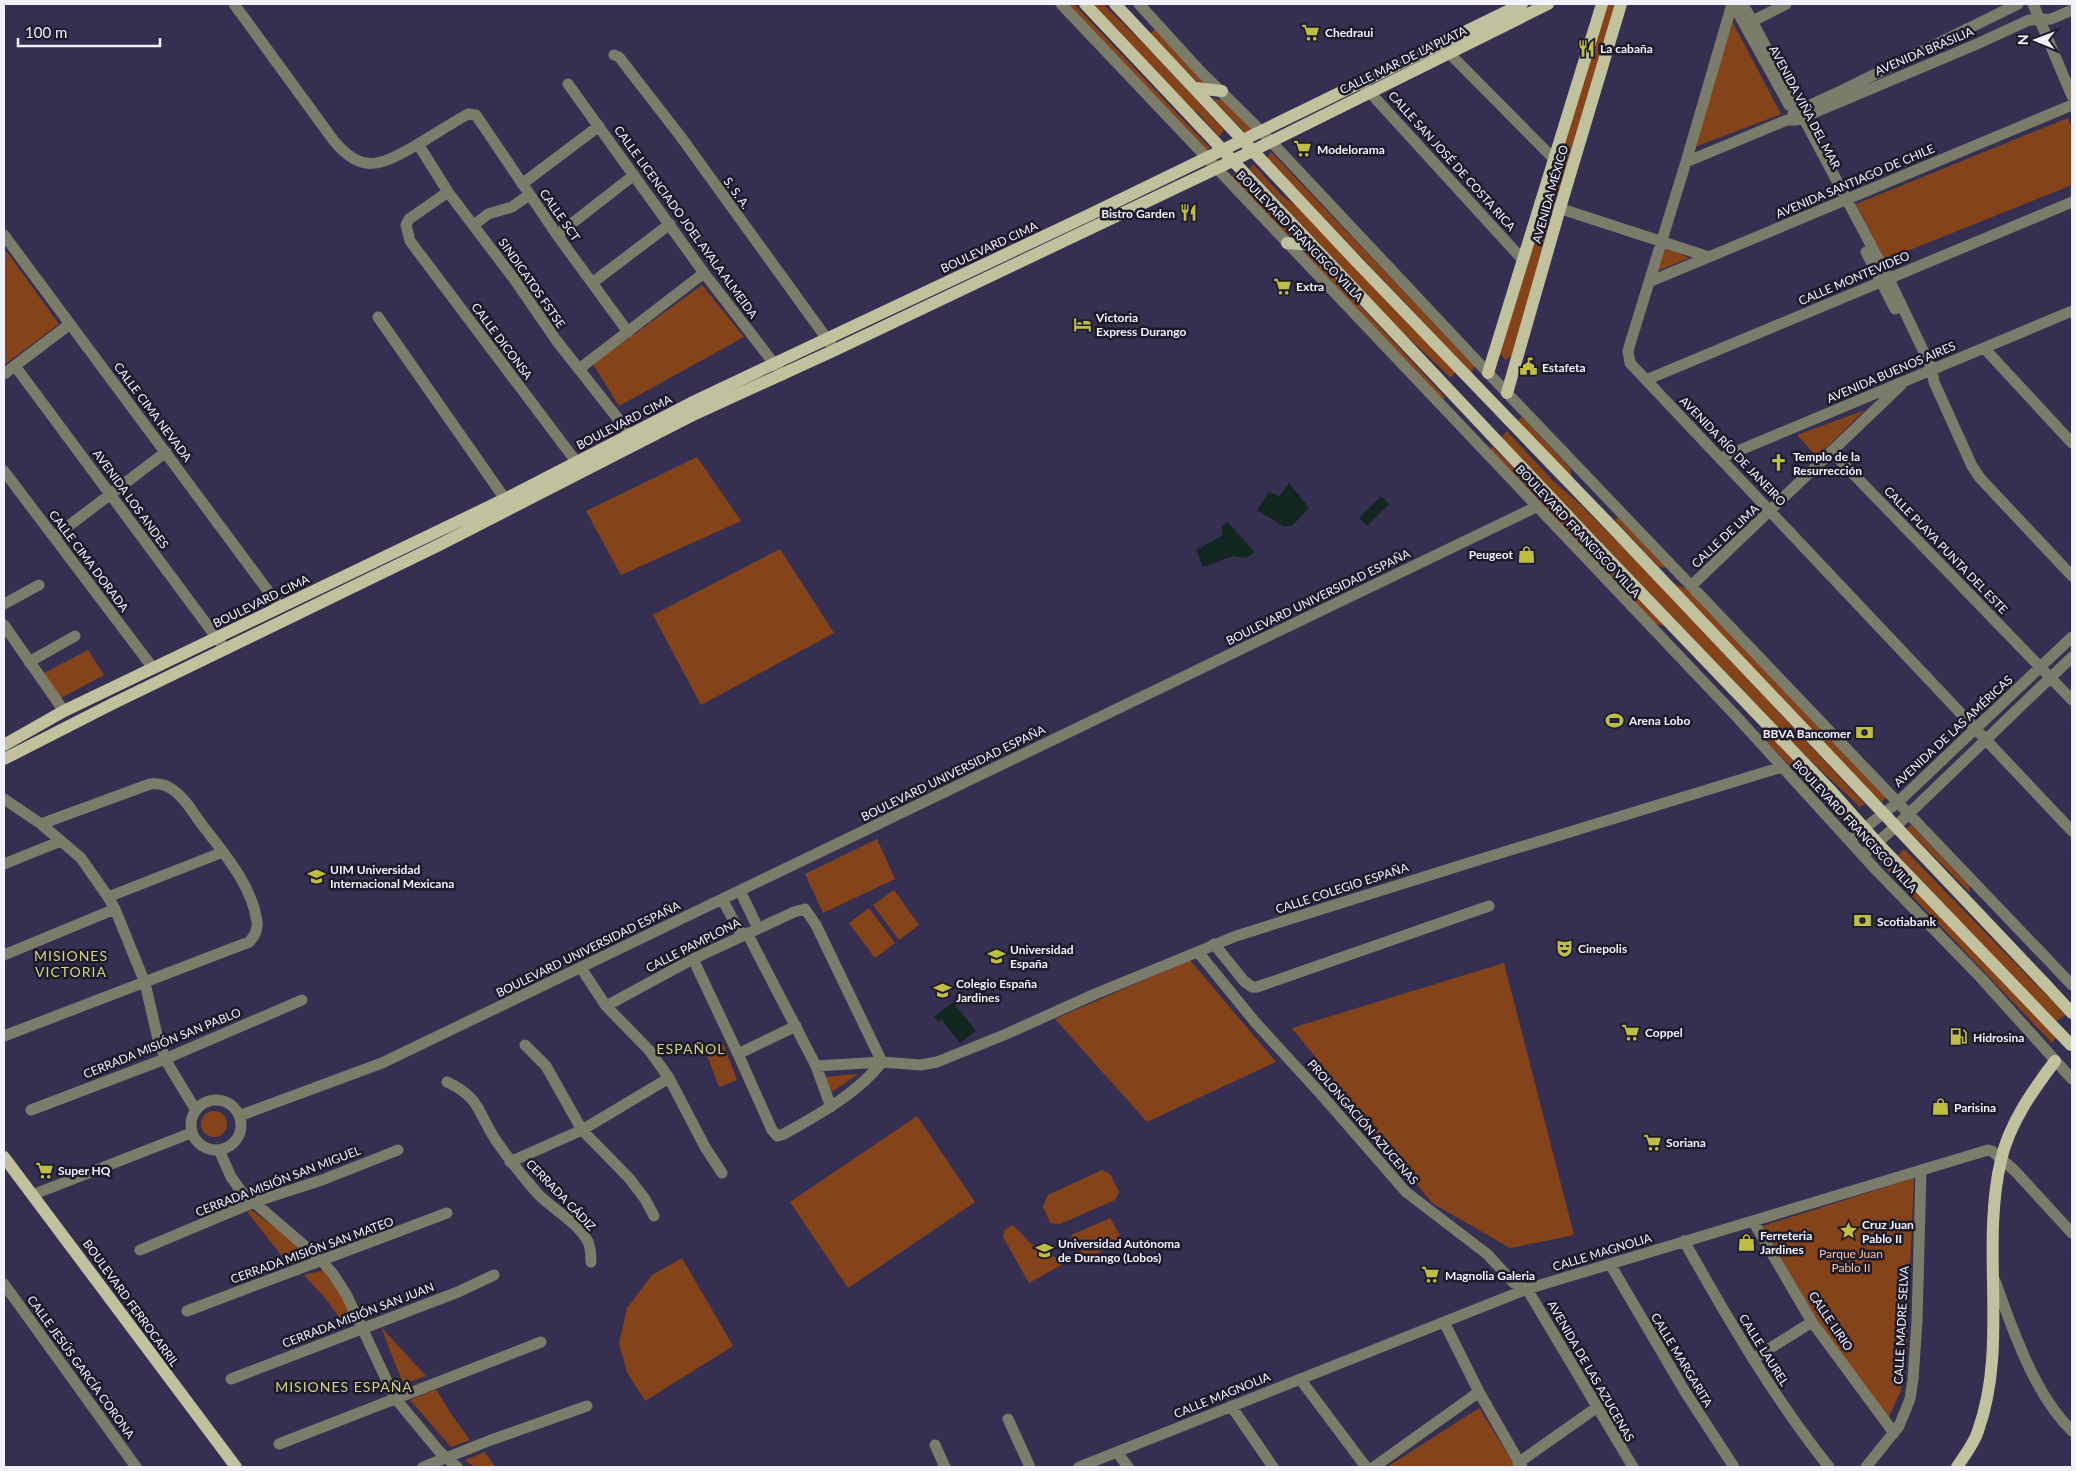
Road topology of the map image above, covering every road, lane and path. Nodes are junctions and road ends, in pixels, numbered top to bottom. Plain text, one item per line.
1 (234, 4) edge
2 (1061, 4) edge
3 (1085, 4) edge
4 (1116, 4) edge
5 (1125, 4) edge
6 (1139, 4) edge
7 (1522, 4) edge
8 (1548, 4) edge
9 (1602, 4) edge
10 (1621, 4) edge
11 (1733, 4) edge
12 (1744, 4) edge
13 (1786, 4) edge
14 (2018, 4) edge
15 (2034, 4) edge
16 (2072, 10) edge
17 (1128, 17) junction
18 (2041, 20) junction
19 (1753, 21) junction
20 (1449, 53) junction
21 (614, 55) dead end
22 (568, 84) dead end
23 (1365, 87) junction
24 (1195, 88) junction
25 (1222, 92) junction
26 (2072, 96) edge
27 (2072, 106) edge
28 (1796, 116) junction
29 (599, 126) junction
30 (1261, 131) junction
31 (1244, 139) junction
32 (1270, 141) junction
33 (418, 144) junction
34 (1222, 150) junction
35 (1254, 150) junction
36 (1206, 157) junction
37 (1553, 158) junction
38 (1232, 161) junction
39 (1686, 162) junction
40 (1216, 168) junction
41 (634, 175) junction
42 (522, 184) junction
43 (448, 192) junction
44 (529, 195) junction
45 (1843, 201) junction
46 (1540, 202) junction
47 (2072, 202) edge
48 (1560, 208) junction
49 (670, 224) junction
50 (474, 225) junction
51 (4, 235) edge
52 (557, 235) junction
53 (1662, 241) junction
54 (1287, 243) junction
55 (1312, 244) junction
56 (1709, 257) junction
57 (1522, 259) junction
58 (704, 273) junction
59 (1885, 280) junction
60 (1649, 282) junction
61 (592, 283) junction
62 (2070, 315) edge
63 (378, 317) dead end
64 (70, 324) junction
65 (628, 332) junction
66 (827, 339) junction
67 (1984, 348) junction
68 (835, 350) junction
69 (15, 366) junction
70 (579, 369) junction
71 (779, 370) junction
72 (1929, 371) junction
73 (1488, 373) junction
74 (4, 374) edge
75 (1646, 380) junction
76 (1906, 381) junction
77 (1507, 394) junction
78 (630, 434) junction
79 (2072, 443) edge
80 (166, 452) junction
81 (1832, 452) junction
82 (1720, 458) junction
83 (580, 466) junction
84 (4, 471) edge
85 (110, 494) junction
86 (509, 504) junction
87 (1536, 507) junction
88 (1771, 511) junction
89 (54, 537) junction
90 (436, 539) junction
91 (2072, 576) edge
92 (40, 585) dead end
93 (1691, 586) junction
94 (4, 604) edge
95 (280, 607) junction
96 (4, 625) edge
97 (75, 636) dead end
98 (2072, 637) edge
99 (216, 638) junction
100 (225, 649) junction
101 (2072, 658) edge
102 (30, 662) junction
103 (2040, 667) junction
104 (153, 668) junction
105 (2072, 670) edge
106 (2053, 676) junction
107 (2072, 700) edge
108 (64, 711) junction
109 (73, 723) junction
110 (1976, 728) junction
111 (1986, 739) junction
112 (4, 745) edge
113 (4, 759) edge
114 (1782, 767) junction
115 (4, 799) edge
116 (1897, 803) junction
117 (1908, 814) junction
118 (42, 824) junction
119 (2072, 831) edge
120 (1849, 840) junction
121 (61, 841) junction
122 (223, 852) junction
123 (1863, 855) junction
124 (4, 864) edge
125 (740, 891) junction
126 (108, 897) junction
127 (722, 899) junction
128 (1489, 906) dead end
129 (115, 909) junction
130 (758, 928) junction
131 (745, 935) junction
132 (1214, 944) junction
133 (1198, 952) junction
134 (4, 955) edge
135 (693, 960) junction
136 (581, 968) junction
137 (2072, 968) edge
138 (2060, 971) junction
139 (145, 983) junction
140 (2072, 985) edge
141 (302, 1000) dead end
142 (606, 1006) junction
143 (2072, 1013) edge
144 (796, 1026) junction
145 (4, 1036) edge
146 (525, 1045) dead end
147 (2072, 1046) edge
148 (738, 1054) junction
149 (165, 1059) junction
150 (2055, 1061) junction
151 (882, 1062) junction
152 (816, 1066) junction
153 (669, 1078) junction
154 (2072, 1079) edge
155 (447, 1082) dead end
156 (831, 1107) junction
157 (196, 1109) junction
158 (31, 1110) dead end
159 (239, 1116) junction
160 (582, 1130) junction
161 (191, 1133) junction
162 (219, 1150) junction
163 (398, 1150) dead end
164 (4, 1157) edge
165 (2001, 1158) junction
166 (510, 1162) junction
167 (1921, 1170) junction
168 (722, 1173) dead end
169 (32, 1195) junction
170 (254, 1202) junction
171 (447, 1213) dead end
172 (654, 1216) dead end
173 (1752, 1221) junction
174 (2072, 1232) edge
175 (1684, 1241) junction
176 (2072, 1245) edge
177 (140, 1250) dead end
178 (322, 1260) junction
179 (591, 1262) dead end
180 (1610, 1264) junction
181 (494, 1275) dead end
182 (1993, 1277) junction
183 (4, 1284) edge
184 (1527, 1289) junction
185 (186, 1311) dead end
186 (1444, 1322) junction
187 (1812, 1322) junction
188 (362, 1328) junction
189 (541, 1342) dead end
190 (1753, 1359) junction
191 (230, 1378) dead end
192 (1300, 1379) junction
193 (1479, 1392) junction
194 (396, 1398) junction
195 (586, 1406) dead end
196 (1231, 1406) junction
197 (1596, 1408) junction
198 (1008, 1419) dead end
199 (2071, 1428) edge
200 (1894, 1433) junction
201 (279, 1444) dead end
202 (935, 1445) dead end
203 (1117, 1452) junction
204 (447, 1458) junction
205 (1520, 1465) edge
206 (136, 1467) edge
207 (236, 1467) edge
208 (423, 1467) edge
209 (457, 1467) edge
210 (945, 1467) edge
211 (1030, 1467) edge
212 (1080, 1467) edge
213 (1128, 1467) edge
214 (1273, 1467) edge
215 (1366, 1467) edge
216 (1374, 1467) edge
217 (1633, 1467) edge
218 (1734, 1467) edge
219 (1829, 1467) edge
220 (1866, 1467) edge
221 (1957, 1467) edge

1 - 33 street
2 - 36 street, BOULEVARD FRANCISCO VILLA
3 - 34 main road, BOULEVARD FRANCISCO VILLA
4 - 17 main road, BOULEVARD FRANCISCO VILLA
5 - 17 main road
6 - 25 street
7 - 23 main road
8 - 20 main road, CALLE MAR DE LA PLATA
9 - 37 main road, AVENIDA MÉXICO
10 - 48 main road, AVENIDA MÉXICO
11 - 28 street, AVENIDA VIÑA DEL MAR
11 - 39 street, AVENIDA RÍO DE JANEIRO
12 - 19 street, AVENIDA VIÑA DEL MAR
13 - 19 street
14 - 28 street, AVENIDA BRASILIA
15 - 18 street
16 - 18 street, AVENIDA BRASILIA
17 - 24 main road, BOULEVARD FRANCISCO VILLA
18 - 26 street
18 - 28 street, AVENIDA BRASILIA
19 - 28 street, AVENIDA VIÑA DEL MAR
20 - 23 main road, CALLE MAR DE LA PLATA
20 - 37 street
21 - 66 street, S. S. A.
22 - 29 street, CALLE LICENCIADO JOEL AYALA ALMEIDA
23 - 30 main road, BOULEVARD CIMA
23 - 32 main road, CALLE MAR DE LA PLATA
23 - 57 street, CALLE SAN JOSÉ DE COSTA RICA
24 - 25 main road
24 - 31 main road, BOULEVARD FRANCISCO VILLA
25 - 30 street
27 - 45 street, AVENIDA SANTIAGO DE CHILE
28 - 39 street, AVENIDA BRASILIA
28 - 45 street, AVENIDA VIÑA DEL MAR
29 - 41 street, CALLE LICENCIADO JOEL AYALA ALMEIDA
29 - 42 street
30 - 31 main road, BOULEVARD CIMA
30 - 32 street
31 - 34 main road, BOULEVARD CIMA
31 - 35 main road, BOULEVARD FRANCISCO VILLA
32 - 35 main road, CALLE MAR DE LA PLATA
32 - 73 street
33 - 42 street, CALLE SCT
33 - 43 street, SINDICATOS FSTSE
34 - 36 main road, BOULEVARD CIMA
34 - 38 main road, BOULEVARD FRANCISCO VILLA
35 - 38 main road, BOULEVARD CIMA
35 - 143 main road, BOULEVARD FRANCISCO VILLA, bridge
36 - 40 street, BOULEVARD FRANCISCO VILLA
36 - 66 main road, BOULEVARD CIMA
37 - 46 main road, AVENIDA MÉXICO
38 - 40 main road, BOULEVARD CIMA
38 - 55 main road, BOULEVARD FRANCISCO VILLA
39 - 53 street, AVENIDA RÍO DE JANEIRO
40 - 54 street, BOULEVARD FRANCISCO VILLA
40 - 68 main road, BOULEVARD CIMA
41 - 49 street, CALLE LICENCIADO JOEL AYALA ALMEIDA
41 - 52 street
42 - 44 street, CALLE SCT
43 - 50 street, SINDICATOS FSTSE
43 - 83 street, CALLE DICONSA
44 - 50 street
44 - 52 street, CALLE SCT
45 - 56 street, AVENIDA SANTIAGO DE CHILE
45 - 59 street, AVENIDA VIÑA DEL MAR
46 - 48 street
46 - 57 main road, AVENIDA MÉXICO
47 - 59 street, CALLE MONTEVIDEO
48 - 53 street
48 - 77 main road, AVENIDA MÉXICO
49 - 58 street, CALLE LICENCIADO JOEL AYALA ALMEIDA
49 - 61 street
50 - 70 street, SINDICATOS FSTSE
51 - 64 street, CALLE CIMA NEVADA
52 - 61 street, CALLE SCT
53 - 56 street
53 - 60 street, AVENIDA RÍO DE JANEIRO
54 - 55 main road
54 - 87 street, BOULEVARD FRANCISCO VILLA
55 - 147 main road, BOULEVARD FRANCISCO VILLA, bridge
56 - 60 street, AVENIDA SANTIAGO DE CHILE
57 - 73 main road, AVENIDA MÉXICO
58 - 65 street
58 - 71 street, CALLE LICENCIADO JOEL AYALA ALMEIDA
59 - 72 street, AVENIDA VIÑA DEL MAR
59 - 75 street, CALLE MONTEVIDEO
60 - 75 street, AVENIDA RÍO DE JANEIRO
61 - 65 street, CALLE SCT
62 - 67 street, AVENIDA BUENOS AIRES
63 - 86 street
64 - 69 street
64 - 80 street, CALLE CIMA NEVADA
65 - 70 street
66 - 68 street, S. S. A.
66 - 71 main road, BOULEVARD CIMA
67 - 72 street, AVENIDA BUENOS AIRES
67 - 79 street
68 - 71 main road, BOULEVARD CIMA
69 - 74 street
69 - 85 street, AVENIDA LOS ANDES
70 - 78 street, SINDICATOS FSTSE
71 - 78 main road, BOULEVARD CIMA
71 - 83 main road, BOULEVARD CIMA
72 - 76 street, AVENIDA BUENOS AIRES
72 - 91 street, AVENIDA VIÑA DEL MAR
73 - 77 street
75 - 82 street, AVENIDA RÍO DE JANEIRO
76 - 81 street, CALLE DE LIMA
76 - 82 street, AVENIDA BUENOS AIRES
77 - 93 street
78 - 83 main road, BOULEVARD CIMA
80 - 85 street
80 - 95 street, CALLE CIMA NEVADA
81 - 88 street, CALLE DE LIMA
81 - 103 street, CALLE PLAYA PUNTA DEL ESTE
82 - 88 street, AVENIDA RÍO DE JANEIRO
83 - 86 main road, BOULEVARD CIMA
84 - 89 street, CALLE CIMA DORADA
85 - 89 street
85 - 99 street, AVENIDA LOS ANDES
86 - 90 main road, BOULEVARD CIMA
87 - 114 street, BOULEVARD FRANCISCO VILLA
87 - 125 street, BOULEVARD UNIVERSIDAD ESPAÑA
88 - 93 street, CALLE DE LIMA
88 - 110 street, AVENIDA RÍO DE JANEIRO
89 - 104 street, CALLE CIMA DORADA
90 - 95 main road, BOULEVARD CIMA
90 - 100 main road, BOULEVARD CIMA
92 - 94 street
93 - 116 street
95 - 99 main road, BOULEVARD CIMA
96 - 102 street
97 - 102 street
98 - 103 street, AVENIDA DE LAS AMÉRICAS
99 - 100 street, AVENIDA LOS ANDES
99 - 104 main road, BOULEVARD CIMA
100 - 109 main road, BOULEVARD CIMA
101 - 106 street
102 - 108 street
103 - 106 street, CALLE PLAYA PUNTA DEL ESTE
103 - 110 street, AVENIDA DE LAS AMÉRICAS
104 - 108 main road, BOULEVARD CIMA
105 - 106 street
106 - 107 street, CALLE PLAYA PUNTA DEL ESTE
106 - 111 street
108 - 109 main road
108 - 112 main road, BOULEVARD CIMA
109 - 113 main road, BOULEVARD CIMA
110 - 111 street, AVENIDA RÍO DE JANEIRO
110 - 116 street, AVENIDA DE LAS AMÉRICAS
111 - 117 street
111 - 119 street, AVENIDA RÍO DE JANEIRO
114 - 120 street, BOULEVARD FRANCISCO VILLA
114 - 132 street, CALLE COLEGIO ESPAÑA
115 - 118 street
116 - 117 street
116 - 120 street, AVENIDA DE LAS AMÉRICAS
117 - 123 street
117 - 138 street
118 - 121 street
118 - 122 street
120 - 123 street, BOULEVARD FRANCISCO VILLA
121 - 124 street
121 - 126 street
122 - 126 street
122 - 139 street
123 - 150 street, BOULEVARD FRANCISCO VILLA
125 - 127 street, BOULEVARD UNIVERSIDAD ESPAÑA
125 - 130 street
126 - 129 street
127 - 131 street
127 - 136 street, BOULEVARD UNIVERSIDAD ESPAÑA
128 - 132 street
129 - 134 street
129 - 139 street
130 - 131 street, CALLE PAMPLONA
130 - 151 street, CALLE PAMPLONA
131 - 135 street, CALLE PAMPLONA
131 - 144 street
132 - 133 street, CALLE COLEGIO ESPAÑA
133 - 151 street, CALLE COLEGIO ESPAÑA
133 - 184 street, PROLONGACIÓN AZUCENAS
135 - 142 street, CALLE PAMPLONA
135 - 148 street
136 - 142 street
136 - 159 street, BOULEVARD UNIVERSIDAD ESPAÑA
137 - 138 street
138 - 140 street
139 - 145 street
139 - 149 street
141 - 149 street, CERRADA MISIÓN SAN PABLO
142 - 153 street
144 - 148 street
144 - 152 street
146 - 160 street
148 - 156 street
149 - 157 street
149 - 158 street, CERRADA MISIÓN SAN PABLO
150 - 154 street, BOULEVARD FRANCISCO VILLA
150 - 165 main road
151 - 152 street, CALLE COLEGIO ESPAÑA
151 - 156 street
152 - 156 street
153 - 160 street
153 - 168 street
155 - 166 street, CERRADA CÁDIZ
157 - 159 street
157 - 161 street
159 - 162 street
160 - 166 street
160 - 172 street
161 - 162 street
161 - 169 street
162 - 170 street
163 - 170 street, CERRADA MISIÓN SAN MIGUEL
164 - 169 main road, BOULEVARD FERROCARRIL
165 - 167 street, CALLE MAGNOLIA
165 - 174 street
165 - 182 main road
166 - 179 street, CERRADA CÁDIZ
167 - 173 street, CALLE MAGNOLIA
167 - 200 street, CALLE MADRE SELVA
169 - 207 main road, BOULEVARD FERROCARRIL
170 - 177 street, CERRADA MISIÓN SAN MIGUEL
170 - 178 street
171 - 178 street, CERRADA MISIÓN SAN MATEO
173 - 175 street, CALLE MAGNOLIA
173 - 187 street, CALLE LIRIO
174 - 176 street
175 - 180 street, CALLE MAGNOLIA
175 - 190 street, CALLE LAUREL
178 - 185 street, CERRADA MISIÓN SAN MATEO
178 - 188 street
180 - 184 street, CALLE MAGNOLIA
180 - 218 street, CALLE MARGARITA
181 - 188 street, CERRADA MISIÓN SAN JUAN
182 - 199 street
182 - 221 main road
183 - 206 street, CALLE JESÚS GARCÍA CORONA
184 - 186 street, CALLE MAGNOLIA
184 - 197 street, AVENIDA DE LAS AZUCENAS
186 - 192 street, CALLE MAGNOLIA
186 - 193 street
187 - 190 street
187 - 200 street, CALLE LIRIO
188 - 191 street, CERRADA MISIÓN SAN JUAN
188 - 194 street
189 - 194 street
190 - 219 street, CALLE LAUREL
192 - 196 street, CALLE MAGNOLIA
192 - 215 street
193 - 205 street
193 - 216 street
194 - 201 street
194 - 204 street
195 - 204 street
196 - 203 street, CALLE MAGNOLIA
196 - 214 street
197 - 205 street
197 - 217 street, AVENIDA DE LAS AZUCENAS
198 - 211 street
200 - 220 street, CALLE MADRE SELVA
202 - 210 street
203 - 212 street, CALLE MAGNOLIA
203 - 213 street
204 - 208 street
204 - 209 street

